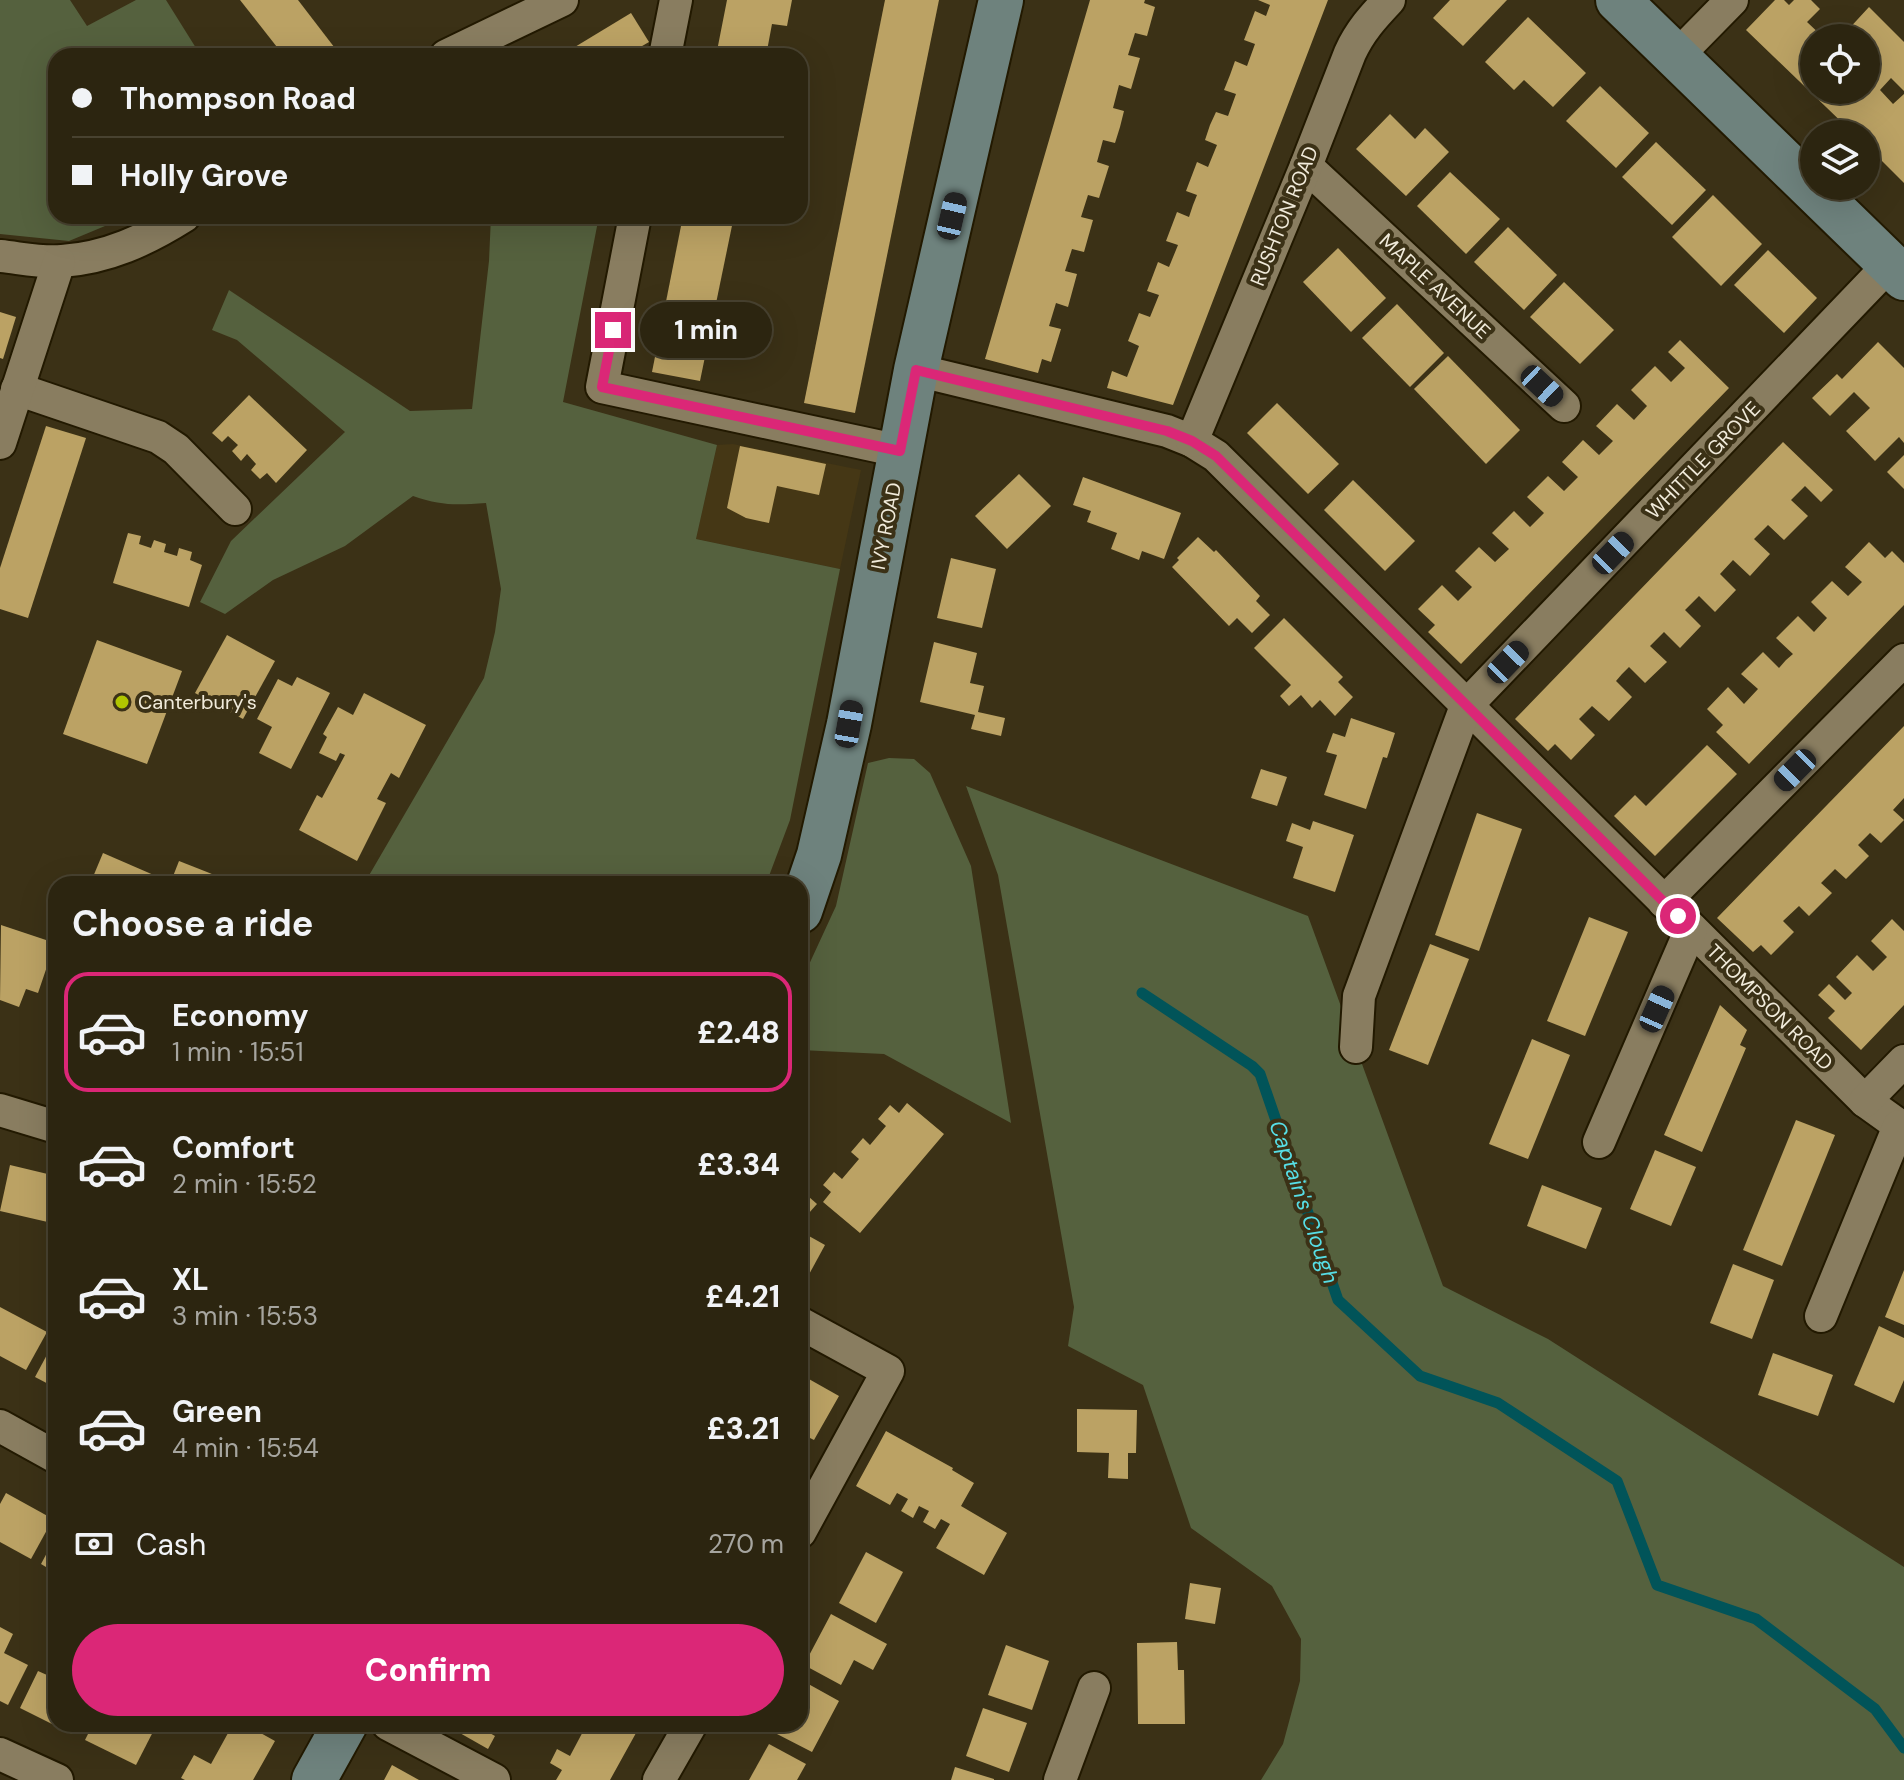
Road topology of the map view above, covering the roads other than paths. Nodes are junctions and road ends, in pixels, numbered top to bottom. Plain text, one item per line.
1 (562, 0) edge
2 (676, 0) edge
3 (1001, 0) edge
4 (1389, 0) edge
5 (1618, 0) edge
6 (1732, 0) edge
7 (463, 48) edge
8 (667, 48) edge
9 (1676, 57) junction
10 (1306, 166) junction
11 (169, 224) edge
12 (633, 224) edge
13 (0, 256) edge
14 (59, 262) junction
15 (1897, 271) edge
16 (916, 370) junction
17 (17, 389) junction
18 (1564, 406) dead end
19 (1192, 441) junction
20 (0, 443) edge
21 (900, 451) junction
22 (235, 509) dead end
23 (1904, 660) edge
24 (1466, 706) junction
25 (808, 887) edge
26 (1664, 902) junction
27 (1691, 929) junction
28 (1356, 1047) dead end
29 (1904, 1061) edge
30 (1865, 1101) junction
31 (0, 1110) edge
32 (48, 1121) edge
33 (1902, 1127) edge
34 (1599, 1142) dead end
35 (1821, 1316) dead end
36 (808, 1327) edge
37 (0, 1426) edge
38 (48, 1453) edge
39 (808, 1518) edge
40 (1094, 1688) dead end
41 (341, 1732) edge
42 (403, 1732) edge
43 (686, 1732) edge
44 (0, 1754) edge
45 (57, 1780) edge
46 (314, 1780) edge
47 (494, 1780) edge
48 (659, 1780) edge
49 (1060, 1780) edge

1 - 7 street
2 - 8 street
3 - 16 street, IVY ROAD
4 - 10 street, RUSHTON ROAD
5 - 9 street
6 - 9 street
9 - 15 street
10 - 18 street, MAPLE AVENUE
10 - 19 street, RUSHTON ROAD
11 - 14 street
12 - 21 street
13 - 14 street
14 - 17 street
15 - 24 street, WHITTLE GROVE
16 - 19 street, THOMPSON ROAD
16 - 21 street, IVY ROAD
17 - 20 street
17 - 22 street
19 - 24 street, THOMPSON ROAD
21 - 25 street, IVY ROAD
23 - 26 street
24 - 26 street, THOMPSON ROAD
24 - 28 street, WHITTLE GROVE
26 - 27 street, THOMPSON ROAD
27 - 30 street, THOMPSON ROAD
27 - 34 street
29 - 30 street
30 - 33 street, THOMPSON ROAD
31 - 32 street
33 - 35 street
36 - 39 street
37 - 38 street
40 - 49 street
41 - 46 street
42 - 47 street
43 - 48 street
44 - 45 street

